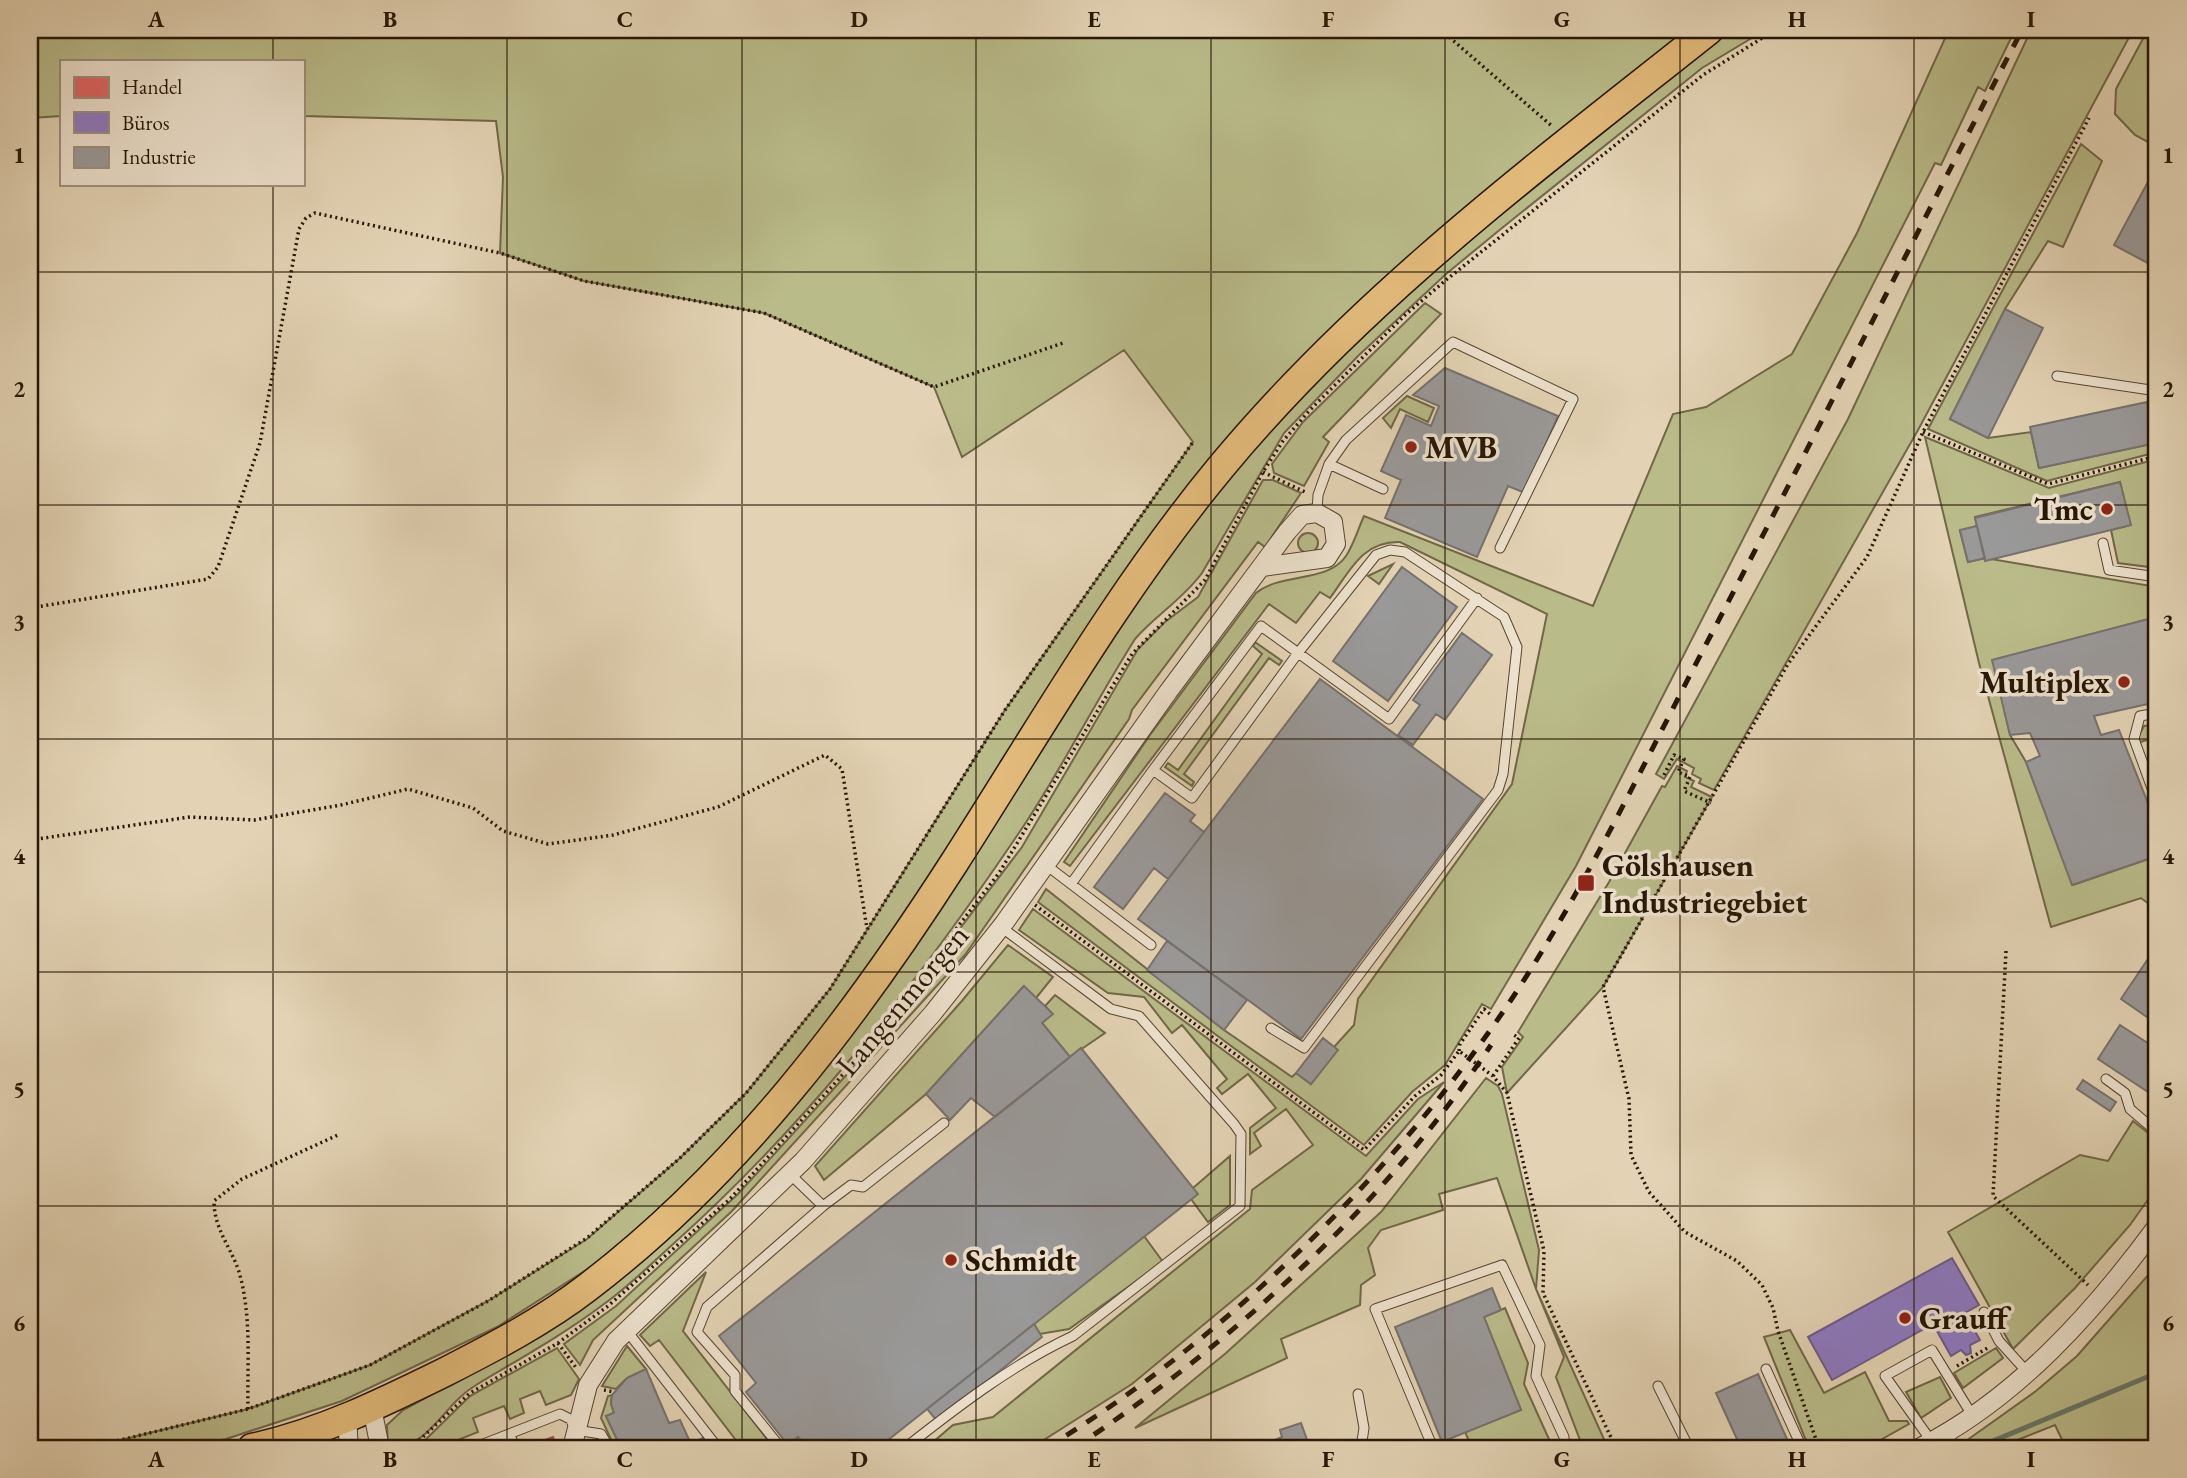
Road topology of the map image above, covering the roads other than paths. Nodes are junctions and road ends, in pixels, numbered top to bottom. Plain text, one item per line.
1 (1709, 30) edge
2 (2057, 376) dead end
3 (2157, 391) edge
4 (1329, 464) junction
5 (1383, 489) dead end
6 (1313, 512) junction
7 (2103, 544) dead end
8 (1500, 548) dead end
9 (1262, 567) junction
10 (2157, 576) edge
11 (1477, 598) junction
12 (1298, 653) junction
13 (2157, 713) edge
14 (1153, 770) junction
15 (2157, 802) edge
16 (1046, 865) junction
17 (1071, 884) junction
18 (1001, 927) junction
19 (1152, 945) dead end
20 (1271, 1028) dead end
21 (2106, 1079) dead end
22 (944, 1123) dead end
23 (2157, 1132) edge
24 (790, 1174) junction
25 (823, 1206) junction
26 (2157, 1226) edge
27 (1984, 1312) dead end
28 (627, 1331) junction
29 (1766, 1369) dead end
30 (2028, 1373) junction
31 (1658, 1386) dead end
32 (1358, 1394) dead end
33 (581, 1405) junction
34 (360, 1413) junction
35 (560, 1414) junction
36 (1972, 1415) junction
37 (509, 1434) junction
38 (575, 1443) edge
39 (1938, 1443) edge
40 (252, 1448) edge
41 (349, 1448) edge
42 (380, 1448) edge
43 (473, 1448) edge
44 (516, 1448) edge
45 (609, 1448) edge
46 (718, 1448) edge
47 (781, 1448) edge
48 (905, 1448) edge
49 (1361, 1448) edge
50 (1433, 1448) edge
51 (1564, 1448) edge
52 (1689, 1448) edge
53 (1802, 1448) edge

1 - 34 main road
2 - 3 lane
4 - 5 lane
4 - 6 lane
4 - 8 lane
6 - 9 street, Langenmorgen
6 - 9 street
7 - 10 lane
9 - 16 street, Langenmorgen
11 - 12 lane
11 - 12 lane
11 - 20 lane
12 - 14 lane
12 - 14 lane
13 - 15 lane
14 - 17 lane
16 - 17 lane
16 - 18 street, Langenmorgen
17 - 19 lane
18 - 24 street, Langenmorgen
18 - 48 lane
21 - 23 lane
22 - 25 lane
24 - 25 lane
24 - 28 street, Langenmorgen
25 - 47 lane
26 - 30 street
27 - 30 lane
28 - 33 street, Langenmorgen
28 - 46 lane
29 - 53 lane
30 - 36 street
31 - 52 lane
32 - 49 lane
33 - 35 lane
33 - 38 street, Langenmorgen
34 - 40 main road
34 - 41 street
34 - 42 street
35 - 37 lane
35 - 38 lane
36 - 39 street
36 - 39 lane
37 - 43 lane
37 - 44 lane
38 - 45 lane
50 - 51 lane

